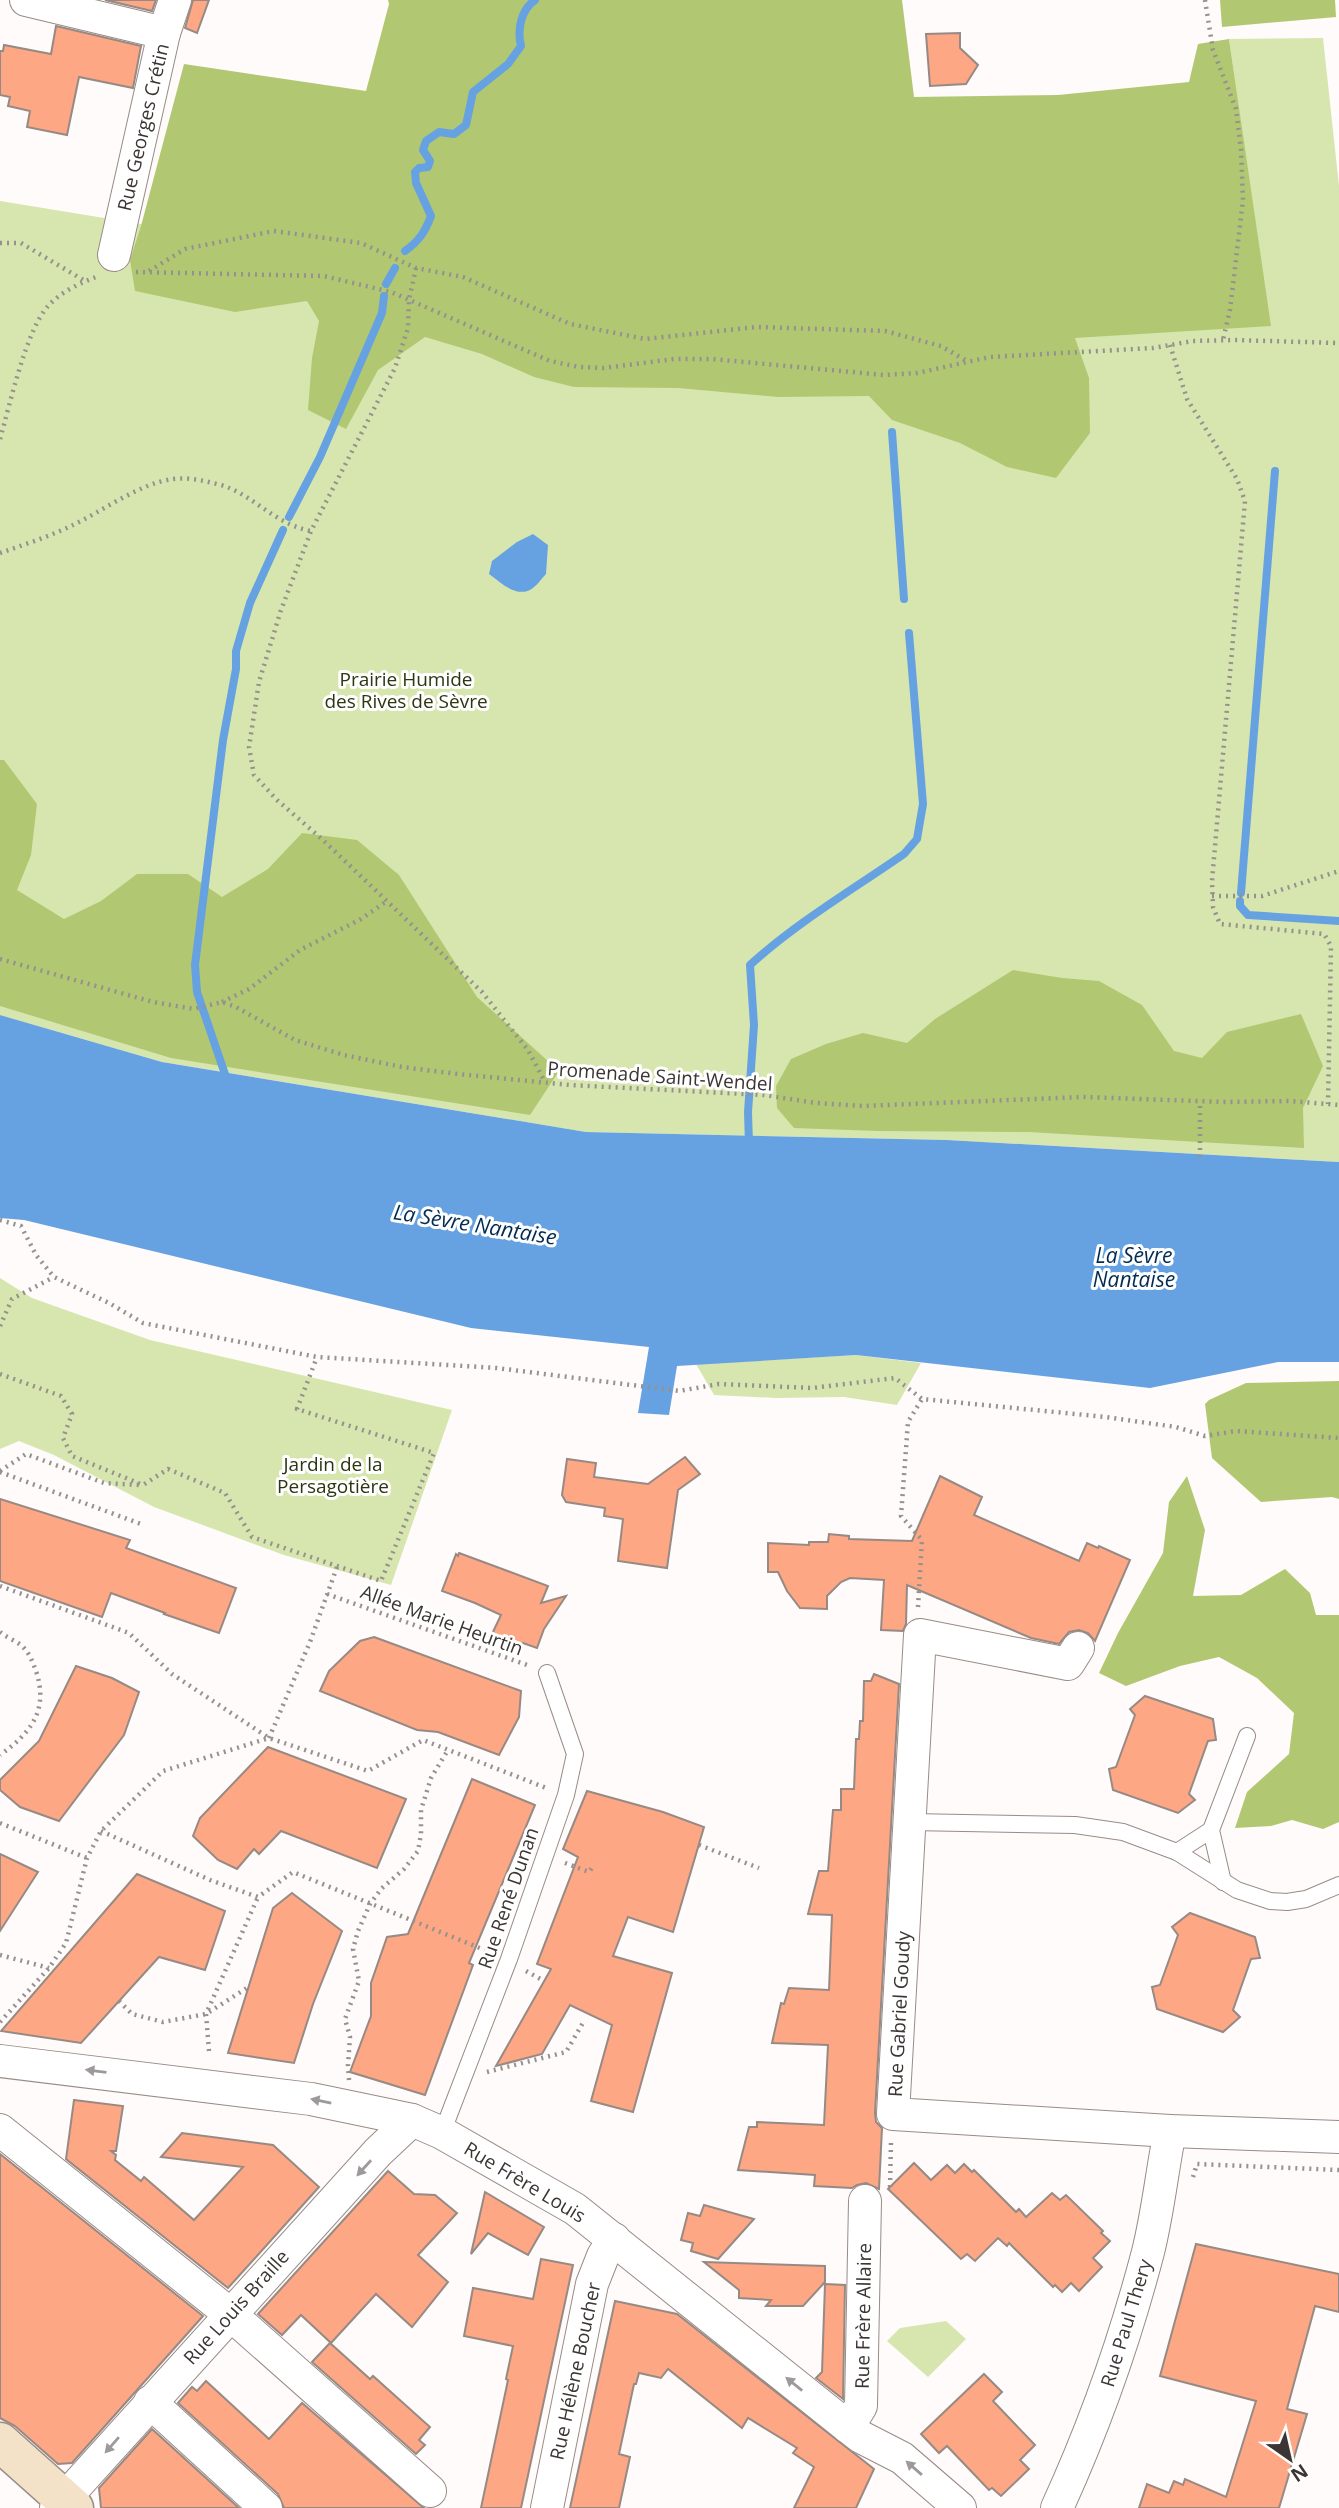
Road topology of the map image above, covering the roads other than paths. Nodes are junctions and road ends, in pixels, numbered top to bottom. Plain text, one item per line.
1 (26, 0) edge
2 (175, 0) edge
3 (164, 33) junction
4 (112, 264) road end
5 (1078, 1647) dead end
6 (547, 1672) road end
7 (1247, 1736) dead end
8 (910, 1822) junction
9 (1211, 1830) junction
10 (1177, 1852) junction
11 (1223, 1882) junction
12 (1339, 1885) edge
13 (0, 2061) edge
14 (412, 2120) junction
15 (0, 2130) edge
16 (1170, 2131) junction
17 (442, 2133) junction
18 (1339, 2137) edge
19 (865, 2202) dead end
20 (614, 2239) junction
21 (230, 2314) junction
22 (150, 2402) junction
23 (848, 2427) junction
24 (0, 2442) edge
25 (430, 2491) dead end
26 (64, 2505) edge
27 (266, 2508) edge
28 (547, 2508) edge
29 (960, 2508) edge
30 (1057, 2508) edge

1 - 3 street
2 - 3 street, Rue Georges Crétin
3 - 4 street, Rue Georges Crétin
5 - 8 street, Rue Gabriel Goudy
6 - 17 lane, Rue René Dunan
7 - 9 lane
8 - 10 lane
8 - 16 street, Rue Gabriel Goudy
9 - 10 lane
9 - 11 lane
10 - 11 lane
11 - 12 lane
14 -> 13 street, Rue Frère Louis
14 - 17 street, Rue Frère Louis
14 -> 21 street, Rue Louis Braille
15 - 21 street
16 - 18 street, Rue Gabriel Goudy
16 - 30 street, Rue Paul Thery
17 - 20 street, Rue Frère Louis
19 - 23 street, Rue Frère Allaire
23 -> 20 street, Rue Frère Louis
20 - 28 street, Rue Hélène Boucher
21 - 22 street, Rue Louis Braille
21 - 25 street
22 -> 26 street, Rue Louis Braille
22 - 27 street
29 -> 23 street, Rue Frère Louis
24 - 26 main road

